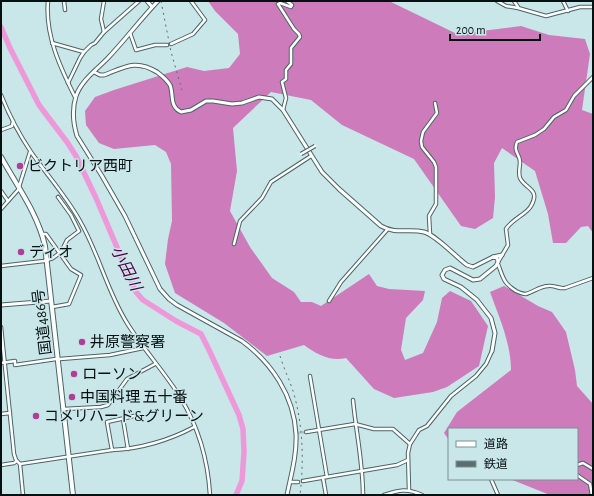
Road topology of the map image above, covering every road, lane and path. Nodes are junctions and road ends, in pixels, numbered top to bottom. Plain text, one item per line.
1 (48, 1) edge
2 (64, 1) edge
3 (104, 1) edge
4 (139, 1) edge
5 (147, 1) edge
6 (158, 1) edge
7 (191, 1) edge
8 (287, 1) edge
9 (497, 1) edge
10 (514, 1) edge
11 (563, 1) edge
12 (152, 7) junction
13 (518, 8) junction
14 (593, 8) edge
15 (65, 10) dead end
16 (568, 10) junction
17 (104, 32) junction
18 (130, 33) junction
19 (52, 43) junction
20 (171, 44) dead end
21 (167, 45) dead end
22 (84, 52) junction
23 (94, 72) junction
24 (593, 77) edge
25 (68, 83) junction
26 (1, 95) edge
27 (76, 98) junction
28 (436, 103) dead end
29 (283, 110) junction
30 (13, 121) junction
31 (1, 130) edge
32 (315, 146) dead end
33 (31, 152) junction
34 (301, 154) dead end
35 (311, 156) junction
36 (1, 157) edge
37 (19, 188) junction
38 (1, 191) edge
39 (64, 196) junction
40 (58, 197) dead end
41 (8, 201) junction
42 (64, 206) junction
43 (1, 209) edge
44 (80, 222) junction
45 (387, 230) junction
46 (80, 231) junction
47 (42, 234) junction
48 (430, 234) junction
49 (88, 236) junction
50 (234, 244) dead end
51 (60, 254) junction
52 (502, 255) junction
53 (493, 257) junction
54 (47, 260) junction
55 (498, 263) junction
56 (1, 266) edge
57 (593, 278) edge
58 (51, 301) junction
59 (329, 301) dead end
60 (1, 305) edge
61 (52, 307) junction
62 (1, 327) edge
63 (143, 348) junction
64 (492, 351) joint
65 (58, 359) junction
66 (3, 363) edge
67 (155, 364) junction
68 (310, 376) dead end
69 (353, 400) dead end
70 (64, 410) junction
71 (10, 413) junction
72 (1, 414) edge
73 (134, 416) dead end
74 (123, 419) junction
75 (355, 424) junction
76 (195, 426) junction
77 (319, 429) junction
78 (306, 432) tunnel mouth
79 (410, 444) junction
80 (128, 449) junction
81 (112, 450) junction
82 (69, 457) junction
83 (408, 460) junction
84 (17, 461) junction
85 (1, 464) edge
86 (20, 464) junction
87 (578, 464) edge
88 (593, 469) edge
89 (363, 471) junction
90 (578, 476) edge
91 (327, 477) junction
92 (323, 478) junction
93 (491, 480) edge
94 (303, 481) dead end
95 (290, 482) junction
96 (298, 482) dead end
97 (409, 490) junction
98 (23, 495) edge
99 (73, 495) edge
100 (210, 495) edge
101 (287, 495) edge
102 (326, 495) edge
103 (363, 495) edge
104 (384, 495) edge
105 (422, 495) edge
106 (498, 495) edge
107 (592, 495) edge

1 - 19 street
2 - 15 street
3 - 17 street
4 - 17 street
5 - 12 street
6 - 12 street
7 - 20 street
8 - 29 street
9 - 13 street
10 - 13 street
11 - 16 street
12 - 18 street
13 - 16 street
14 - 16 street
17 - 22 street
18 - 21 street
18 - 23 street
19 - 22 street
19 - 25 street
22 - 25 street
23 - 27 street
23 - 29 street
24 - 52 street
25 - 27 street
26 - 30 street
27 - 95 street
28 - 48 street
29 - 35 street
30 - 31 street
30 - 33 street
32 - 34 street, bridge
33 - 37 street
33 - 39 street
35 - 45 street
35 - 50 street
36 - 37 highway, 国道486号
37 - 41 street
37 - 47 highway, 国道486号
38 - 41 street
39 - 42 street
39 - 44 street
40 - 42 street
41 - 43 street
42 - 46 street
44 - 46 street
44 - 49 street
45 - 48 street
45 - 59 street
46 - 49 street
46 - 51 street
47 - 51 street
47 - 54 highway, 国道486号
48 - 53 street
49 - 63 street
51 - 54 street
51 - 61 street
52 - 53 street
52 - 55 street
53 - 55 street
54 - 56 street
54 - 58 highway, 国道486号
55 - 57 street
55 - 64 street
58 - 60 street
58 - 61 highway, 国道486号
61 - 65 highway, 国道486号
62 - 66 street
63 - 65 street
63 - 67 street
64 - 79 street
65 - 66 street
65 - 70 highway, 国道486号
66 - 71 street
67 - 70 street
67 - 76 street
68 - 77 street
69 - 75 street
70 - 82 highway, 国道486号
71 - 72 street
71 - 84 street
73 - 74 street
74 - 80 street
74 - 81 street
75 - 77 street
75 - 79 street
75 - 89 street
76 - 80 street
76 - 100 street
77 - 78 street
77 - 91 street
79 - 83 street
80 - 81 street
81 - 82 street
82 - 86 street
82 - 99 highway, 国道486号
83 - 89 street
83 - 97 street
84 - 85 street
84 - 86 street
86 - 98 street
87 - 88 street
89 - 91 street
89 - 103 street
90 - 107 street
91 - 92 street
92 - 94 street
92 - 102 street
93 - 106 street
95 - 96 street
95 - 101 street
97 - 104 street
97 - 105 street

